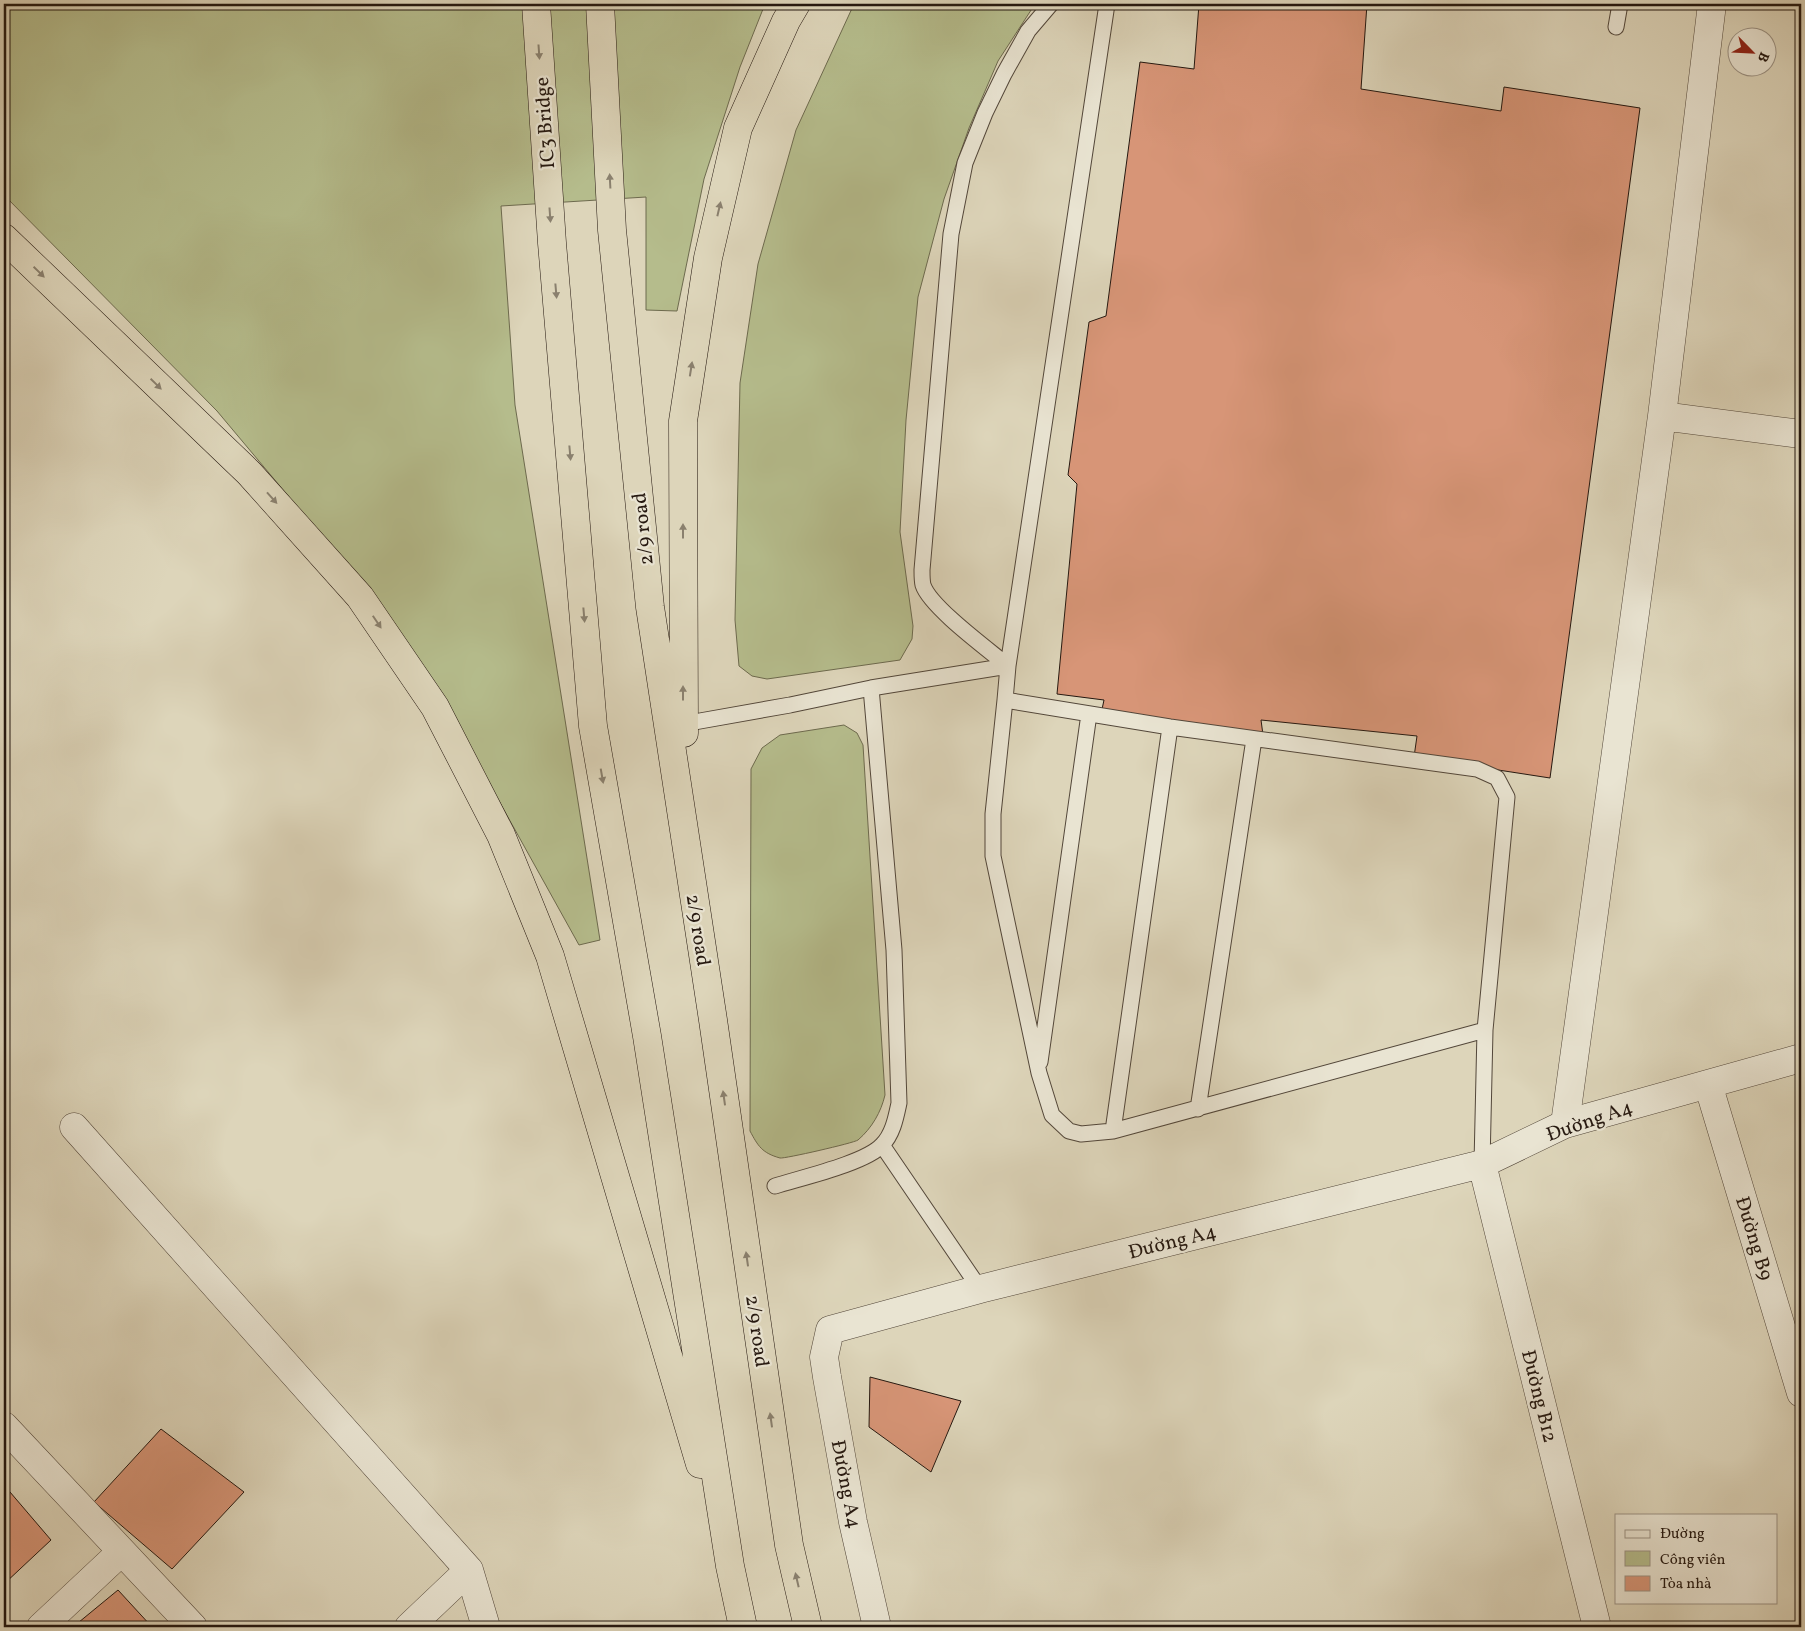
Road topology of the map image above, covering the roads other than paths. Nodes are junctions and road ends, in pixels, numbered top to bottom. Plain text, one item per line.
1 (536, 4) edge
2 (600, 4) edge
3 (796, 4) edge
4 (1051, 4) edge
5 (1107, 4) edge
6 (1620, 4) edge
7 (1712, 4) edge
8 (1616, 27) dead end
9 (5, 240) edge
10 (1662, 416) junction
11 (1801, 434) edge
12 (1008, 666) junction
13 (872, 688) junction
14 (1005, 700) junction
15 (1089, 714) junction
16 (683, 724) junction
17 (1170, 727) junction
18 (1254, 739) junction
19 (713, 1020) junction
20 (1485, 1030) junction
21 (1801, 1058) edge
22 (1039, 1073) junction
23 (1708, 1084) junction
24 (1198, 1109) junction
25 (1564, 1124) junction
26 (74, 1126) dead end
27 (1113, 1131) junction
28 (882, 1146) junction
29 (1482, 1164) junction
30 (775, 1186) dead end
31 (980, 1289) junction
32 (1801, 1393) edge
33 (4, 1426) edge
34 (121, 1552) junction
35 (730, 1566) junction
36 (470, 1570) junction
37 (41, 1627) edge
38 (193, 1627) edge
39 (409, 1627) edge
40 (486, 1627) edge
41 (743, 1627) edge
42 (808, 1627) edge
43 (877, 1627) edge
44 (1597, 1627) edge

1 -> 35 highway, IC3 Bridge
19 -> 2 highway, 2/9 road
16 -> 3 highway
4 - 12 lane
5 - 12 lane
6 - 8 lane
7 - 10 street
9 -> 35 highway
10 - 11 street
10 - 25 street
12 - 13 lane
12 - 14 lane
13 - 16 lane
13 - 28 lane
14 - 15 lane
14 - 22 lane
15 - 17 lane
15 - 22 lane
16 - 19 highway
17 - 18 lane
17 - 27 lane
18 - 20 lane
18 - 24 lane
42 -> 19 highway, 2/9 road
20 - 24 lane
20 - 29 lane
21 - 23 street, Đường A4
22 - 27 lane
23 - 25 street, Đường A4
23 - 32 street, Đường B9
24 - 27 lane
25 - 29 street, Đường A4
26 - 36 street
28 - 30 lane
28 - 31 lane
29 - 31 street, Đường A4
29 - 44 street, Đường B12
31 - 43 street, Đường A4
33 - 34 street
34 - 37 street
34 - 38 street
35 - 41 highway
36 - 39 street
36 - 40 street

